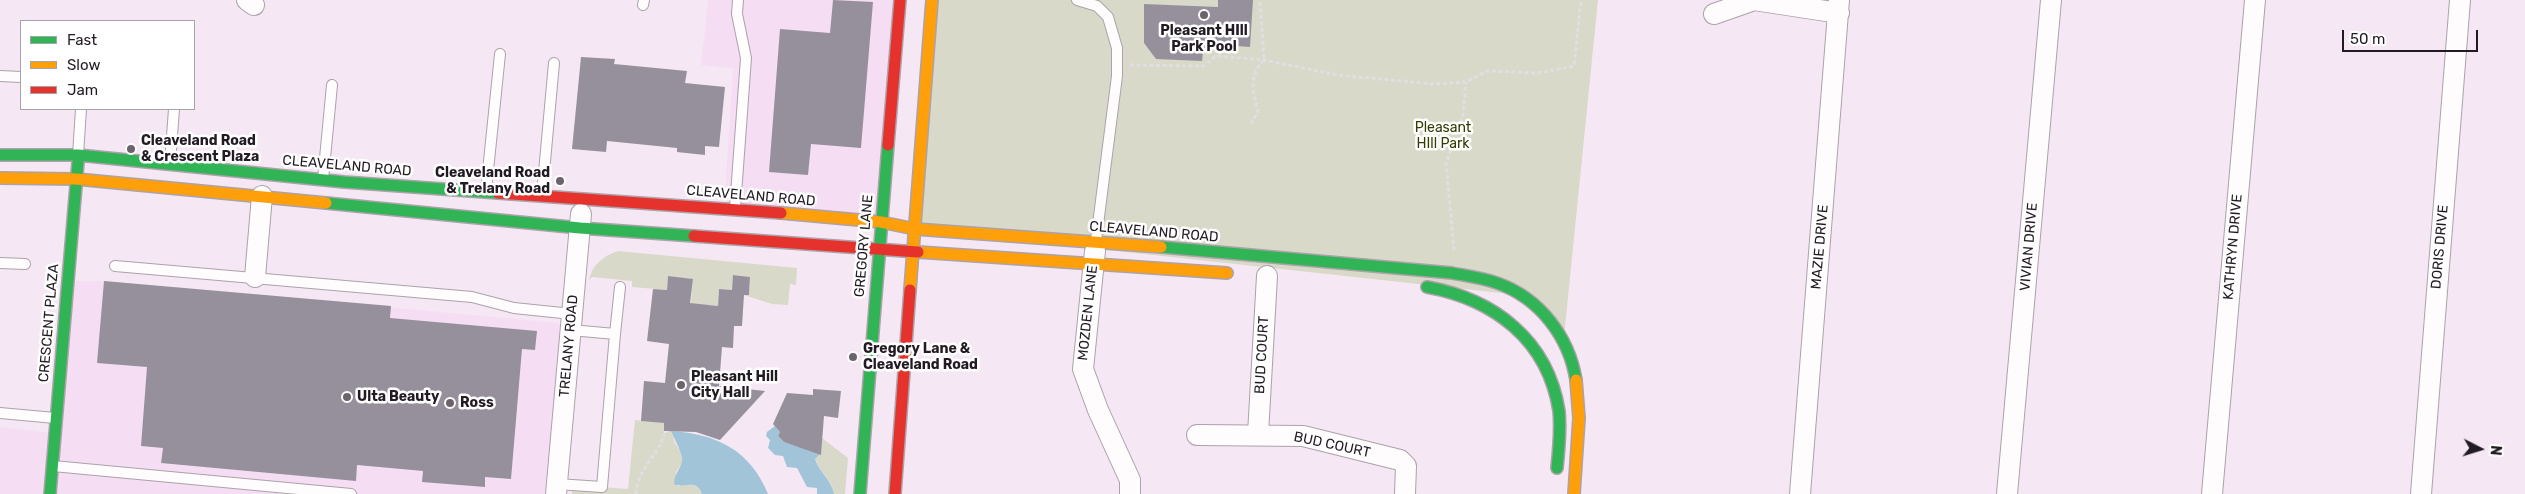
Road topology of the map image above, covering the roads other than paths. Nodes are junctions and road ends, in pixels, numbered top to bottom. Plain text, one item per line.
1 (738, 0) edge
2 (900, 0) edge
3 (932, 0) edge
4 (1077, 0) edge
5 (2051, 0) edge
6 (2255, 0) edge
7 (2460, 0) edge
8 (1839, 7) edge
9 (1714, 14) dead end
10 (500, 54) dead end
11 (554, 63) dead end
12 (0, 76) edge
13 (20, 77) edge
14 (332, 85) dead end
15 (81, 110) edge
16 (174, 110) edge
17 (0, 155) edge
18 (78, 155) junction
19 (170, 164) junction
20 (0, 178) edge
21 (76, 179) junction
22 (323, 180) junction
23 (486, 192) junction
24 (542, 195) junction
25 (262, 196) junction
26 (582, 197) junction
27 (735, 209) junction
28 (881, 222) junction
29 (580, 228) junction
30 (915, 229) junction
31 (1096, 242) junction
32 (878, 249) junction
33 (913, 251) junction
34 (0, 263) edge
35 (1093, 263) junction
36 (25, 264) dead end
37 (115, 266) dead end
38 (1238, 274) dead end
39 (1267, 276) dead end
40 (254, 278) junction
41 (1411, 286) dead end
42 (620, 287) dead end
43 (572, 322) junction
44 (615, 334) junction
45 (1564, 337) junction
46 (1544, 350) junction
47 (0, 413) edge
48 (56, 418) junction
49 (1258, 434) junction
50 (1197, 435) dead end
51 (52, 466) junction
52 (1556, 476) dead end
53 (556, 489) edge
54 (50, 494) edge
55 (351, 494) edge
56 (860, 494) edge
57 (895, 494) edge
58 (1130, 494) edge
59 (1405, 494) edge
60 (1574, 494) edge
61 (1800, 494) edge
62 (2007, 494) edge
63 (2212, 494) edge
64 (2421, 494) edge

1 - 27 lane
2 - 28 street, GREGORY LANE
3 - 30 street
4 - 31 lane
5 - 62 street, VIVIAN DRIVE
6 - 63 street, KATHRYN DRIVE
7 - 64 street, DORIS DRIVE
8 - 9 street
8 - 61 street, MAZIE DRIVE
10 - 23 lane
11 - 24 lane
12 - 13 lane
14 - 22 lane
15 - 18 lane
16 - 19 lane
17 - 18 street, CLEAVELAND ROAD
18 - 19 street, CLEAVELAND ROAD
18 - 21 street, CRESCENT PLAZA
19 - 22 street, CLEAVELAND ROAD
20 - 21 street
21 - 25 street
21 - 48 street, CRESCENT PLAZA
22 - 23 street, CLEAVELAND ROAD
23 - 24 street, CLEAVELAND ROAD
24 - 26 street, CLEAVELAND ROAD
25 - 29 street
25 - 40 street
26 - 27 street, CLEAVELAND ROAD
26 - 29 street, TRELANY ROAD
27 - 28 street, CLEAVELAND ROAD
28 - 30 street, CLEAVELAND ROAD
28 - 32 street, GREGORY LANE
29 - 32 street
29 - 43 street, TRELANY ROAD
30 - 31 street, CLEAVELAND ROAD
30 - 33 street
31 - 35 street, MOZDEN LANE
31 - 45 street, CLEAVELAND ROAD
32 - 33 street
32 - 56 street, GREGORY LANE
33 - 35 street
33 - 57 street
34 - 36 lane
35 - 38 street
35 - 58 street, MOZDEN LANE
37 - 40 lane
39 - 49 street, BUD COURT
40 - 43 lane
41 - 46 street
42 - 44 lane
43 - 44 lane
43 - 53 street, TRELANY ROAD
44 - 53 lane
45 - 46 street
45 - 60 street, CLEAVELAND ROAD
46 - 52 street
47 - 48 lane
48 - 51 street, CRESCENT PLAZA
49 - 50 street, BUD COURT
49 - 59 street, BUD COURT
51 - 54 street, CRESCENT PLAZA
51 - 55 lane

